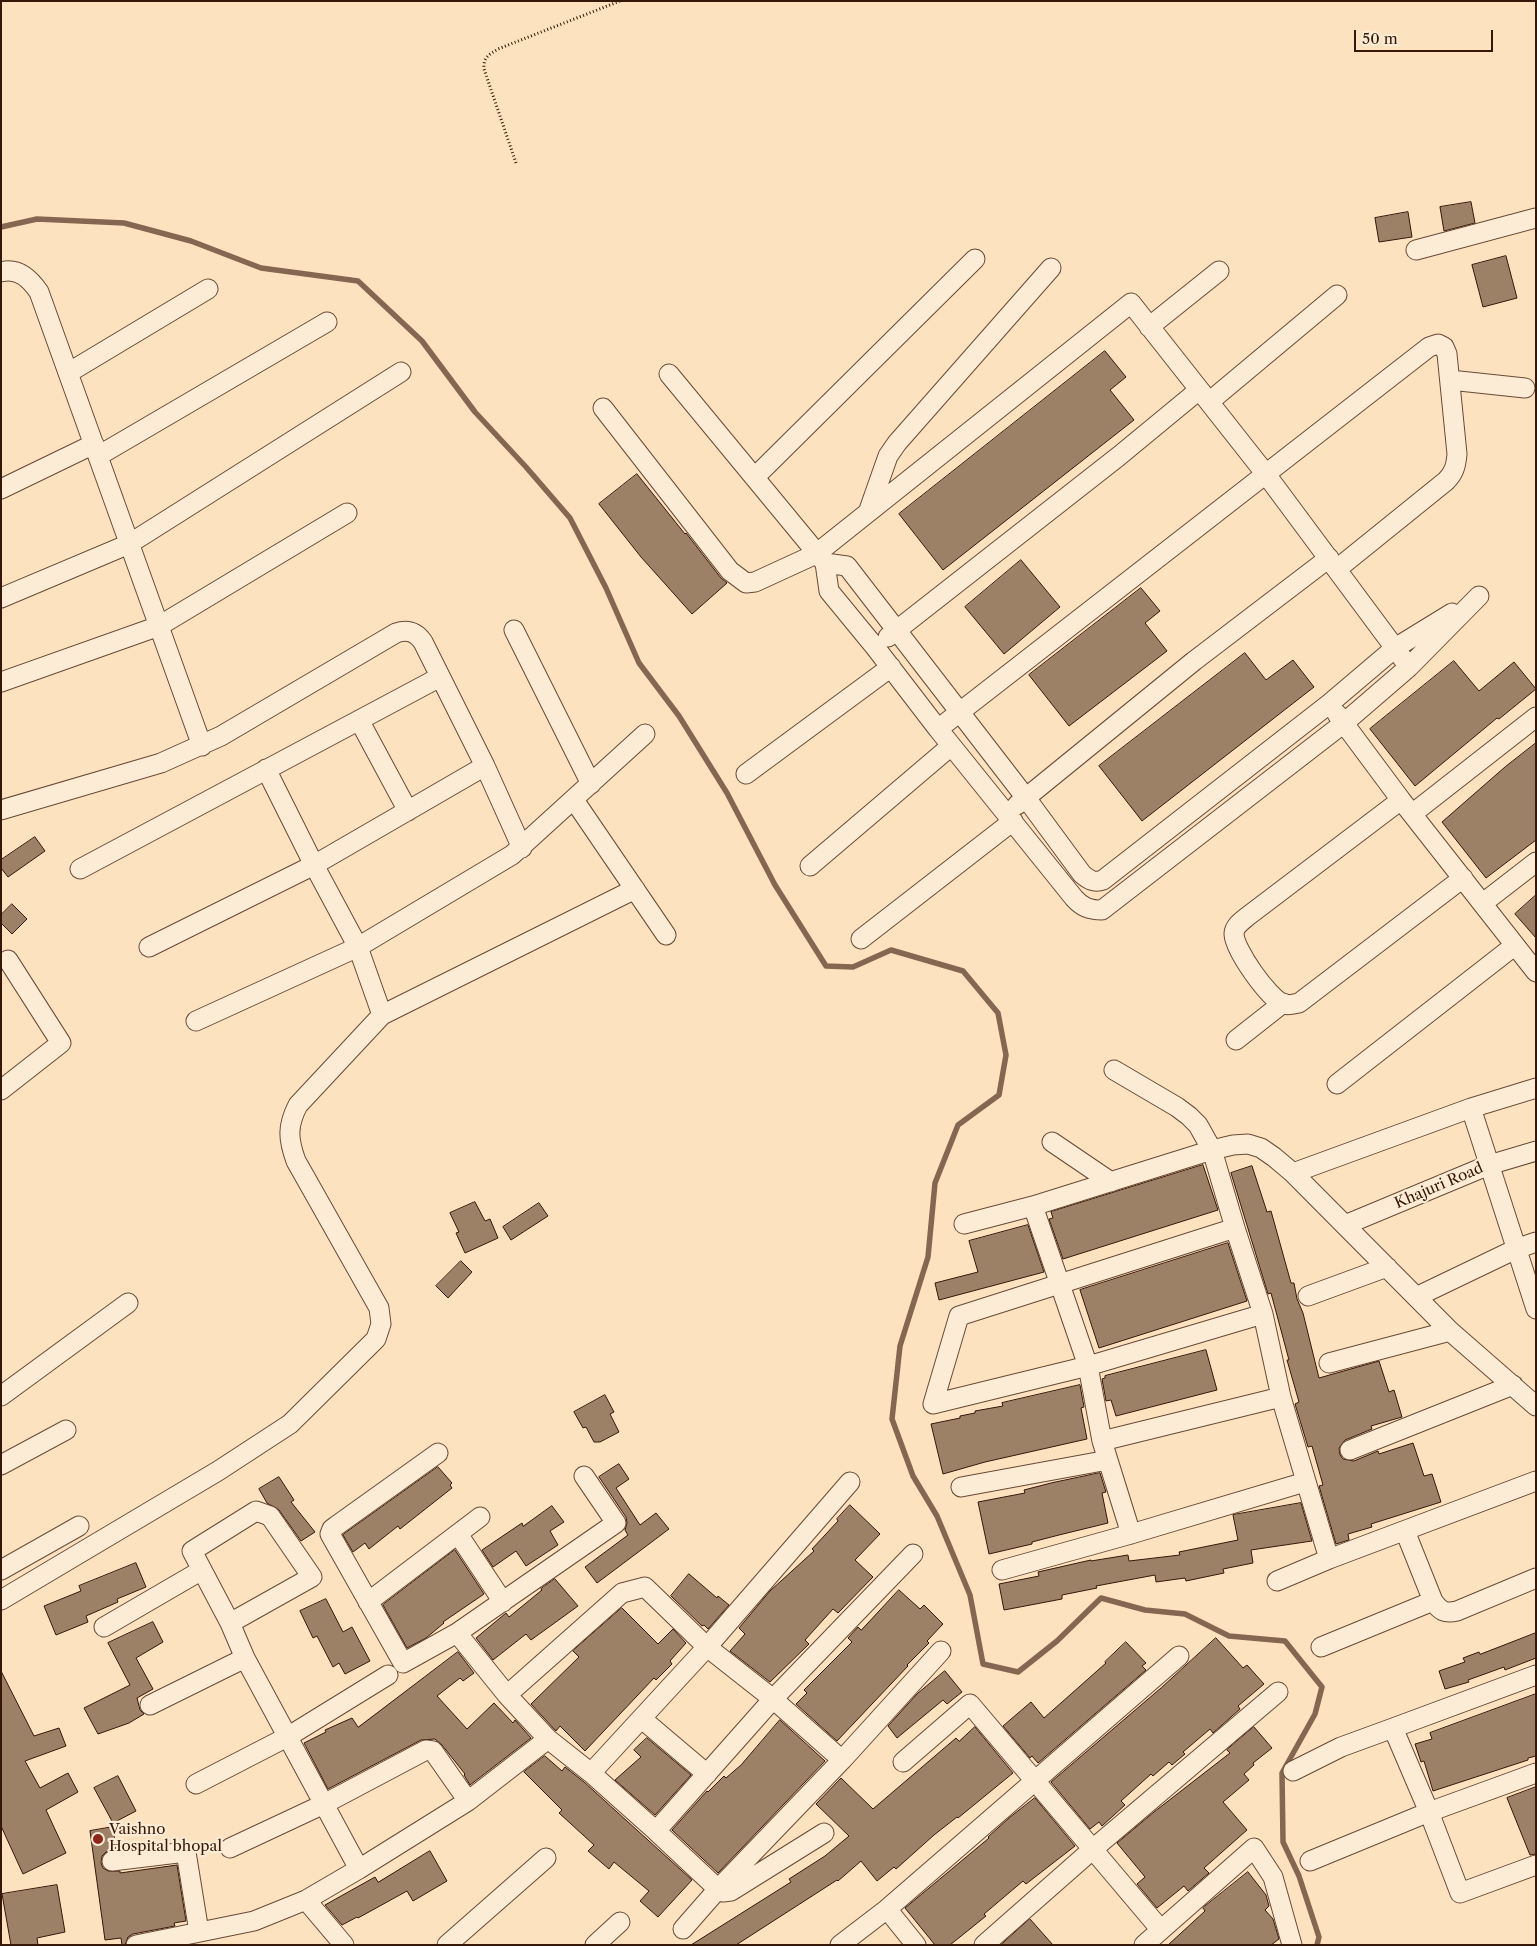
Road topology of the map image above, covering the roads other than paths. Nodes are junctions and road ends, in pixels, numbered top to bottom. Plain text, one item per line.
1 (1536, 218) edge
2 (1416, 250) dead end
3 (974, 259) dead end
4 (1051, 268) dead end
5 (1219, 271) dead end
6 (1, 272) edge
7 (208, 289) dead end
8 (1336, 295) dead end
9 (326, 322) dead end
10 (1149, 327) junction
11 (401, 372) dead end
12 (68, 373) junction
13 (669, 374) dead end
14 (1450, 380) junction
15 (1525, 388) dead end
16 (1204, 396) junction
17 (603, 408) dead end
18 (96, 450) junction
19 (1265, 473) junction
20 (756, 477) junction
21 (1, 488) edge
22 (869, 510) junction
23 (347, 512) dead end
24 (129, 544) junction
25 (821, 559) junction
26 (1333, 564) junction
27 (1, 598) edge
28 (159, 626) junction
29 (897, 629) junction
30 (514, 630) dead end
31 (876, 647) junction
32 (1395, 648) junction
33 (891, 667) junction
34 (1409, 667) junction
35 (440, 676) junction
36 (1, 682) edge
37 (1329, 704) junction
38 (959, 712) junction
39 (1536, 717) edge
40 (359, 720) junction
41 (1344, 723) junction
42 (938, 729) junction
43 (645, 734) dead end
44 (202, 746) junction
45 (952, 746) junction
46 (485, 766) junction
47 (266, 770) junction
48 (746, 774) dead end
49 (591, 784) junction
50 (1026, 798) junction
51 (574, 800) junction
52 (1407, 807) junction
53 (1, 810) edge
54 (408, 811) junction
55 (1010, 817) junction
56 (522, 848) junction
57 (1536, 862) edge
58 (314, 865) junction
59 (810, 866) dead end
60 (80, 869) dead end
61 (1463, 878) junction
62 (1096, 882) junction
63 (635, 889) junction
64 (1482, 903) junction
65 (1092, 910) junction
66 (666, 935) dead end
67 (862, 939) dead end
68 (1514, 946) junction
69 (149, 947) dead end
70 (358, 947) junction
71 (8, 960) dead end
72 (1536, 972) edge
73 (1283, 1003) junction
74 (382, 1015) junction
75 (196, 1021) dead end
76 (1236, 1040) dead end
77 (1114, 1070) dead end
78 (1337, 1084) dead end
79 (1536, 1088) edge
80 (1, 1090) edge
81 (1471, 1108) junction
82 (1052, 1142) dead end
83 (1212, 1150) junction
84 (1536, 1151) edge
85 (1489, 1165) junction
86 (1293, 1173) junction
87 (1111, 1182) junction
88 (1033, 1206) junction
89 (964, 1224) dead end
90 (1344, 1225) junction
91 (1235, 1228) junction
92 (1536, 1242) edge
93 (1516, 1249) junction
94 (1387, 1267) junction
95 (1060, 1284) junction
96 (1308, 1296) dead end
97 (1416, 1297) junction
98 (128, 1303) dead end
99 (1536, 1309) edge
100 (1263, 1314) junction
101 (1450, 1331) junction
102 (1329, 1362) dead end
103 (1088, 1366) junction
104 (1513, 1385) junction
105 (1, 1396) edge
106 (1281, 1397) junction
107 (1536, 1406) edge
108 (66, 1430) dead end
109 (1102, 1441) junction
110 (1350, 1450) dead end
111 (438, 1454) dead end
112 (1108, 1460) junction
113 (1, 1465) edge
114 (584, 1476) dead end
115 (1536, 1481) edge
116 (850, 1482) dead end
117 (1305, 1482) junction
118 (961, 1487) dead end
119 (480, 1517) dead end
120 (79, 1526) dead end
121 (1405, 1531) junction
122 (458, 1534) junction
123 (1131, 1534) junction
124 (913, 1554) dead end
125 (1329, 1559) junction
126 (1, 1570) edge
127 (202, 1570) junction
128 (1002, 1570) dead end
129 (1536, 1578) edge
130 (1277, 1582) dead end
131 (1, 1600) edge
132 (368, 1602) junction
133 (503, 1602) junction
134 (1433, 1602) junction
135 (230, 1623) junction
136 (104, 1627) dead end
137 (457, 1633) junction
138 (707, 1647) junction
139 (1321, 1647) dead end
140 (941, 1651) dead end
141 (1179, 1656) dead end
142 (246, 1658) junction
143 (388, 1675) dead end
144 (1536, 1675) edge
145 (1278, 1692) dead end
146 (507, 1696) junction
147 (774, 1699) junction
148 (150, 1705) dead end
149 (642, 1719) junction
150 (1393, 1728) junction
151 (288, 1736) junction
152 (548, 1739) junction
153 (842, 1760) junction
154 (903, 1762) dead end
155 (1293, 1771) dead end
156 (591, 1773) junction
157 (1536, 1773) edge
158 (707, 1774) junction
159 (1035, 1782) junction
160 (196, 1784) dead end
161 (468, 1801) junction
162 (324, 1804) junction
163 (1429, 1812) junction
164 (656, 1831) junction
165 (824, 1833) dead end
166 (230, 1848) dead end
167 (1093, 1849) junction
168 (546, 1858) dead end
169 (112, 1861) dead end
170 (1310, 1861) dead end
171 (1536, 1865) edge
172 (360, 1869) junction
173 (718, 1889) junction
174 (306, 1900) junction
175 (887, 1909) junction
176 (620, 1922) dead end
177 (683, 1930) dead end
178 (1160, 1930) junction
179 (199, 1932) junction
180 (843, 1944) edge
181 (136, 1945) edge
182 (344, 1945) edge
183 (447, 1945) edge
184 (595, 1945) edge
185 (916, 1945) edge
186 (984, 1945) edge
187 (1144, 1945) edge
188 (1292, 1945) edge

1 - 2 street
3 - 20 street
4 - 22 street
5 - 10 street
6 - 12 street
7 - 12 street
8 - 16 street
9 - 18 street
10 - 16 street
10 - 22 street
11 - 24 street
12 - 18 street
13 - 20 street
14 - 15 street
14 - 19 street
14 - 26 street
16 - 19 street
16 - 29 street
17 - 25 street
18 - 21 street
18 - 24 street
19 - 26 street
19 - 38 street
20 - 25 street
22 - 25 street
23 - 28 street
24 - 27 street
24 - 28 street
25 - 29 street
25 - 31 street
26 - 32 street
26 - 50 street
28 - 36 street
28 - 44 street
29 - 31 street
29 - 38 street
30 - 49 street
31 - 33 street
32 - 34 street
32 - 34 street
32 - 37 street
33 - 42 street
33 - 48 street
34 - 41 street
35 - 40 street
35 - 44 street
35 - 46 street
37 - 41 street
37 - 62 street
38 - 42 street
38 - 50 street
39 - 52 street
40 - 47 street
40 - 54 street
41 - 52 street
41 - 65 street
42 - 45 street
43 - 49 street
44 - 53 street
45 - 55 street
45 - 59 street
46 - 54 street
46 - 56 street
47 - 58 street
47 - 60 street
49 - 51 street
50 - 55 street
50 - 62 street
51 - 56 street
51 - 63 street
52 - 61 street
52 - 73 street
54 - 58 street
55 - 65 street
55 - 67 street
56 - 70 street
57 - 64 street
58 - 69 street
58 - 70 street
61 - 64 street
61 - 73 street
62 - 65 street
63 - 66 street
63 - 74 street
64 - 68 street
68 - 72 street
68 - 78 street
70 - 74 street
70 - 75 street
71 - 80 street
73 - 76 street
74 - 131 street
77 - 83 street
79 - 81 street
81 - 85 street
81 - 86 street
82 - 87 street
83 - 86 street
83 - 87 street
83 - 91 street
84 - 85 street, Khajuri Road
85 - 90 street, Khajuri Road
85 - 93 street
86 - 90 street
87 - 88 street
88 - 89 street
88 - 95 street
90 - 94 street
91 - 95 street
91 - 100 street
92 - 93 street
93 - 97 street
93 - 99 street
94 - 96 street
94 - 97 street
95 - 103 street
95 - 103 street
97 - 101 street
98 - 105 street
100 - 103 street
100 - 106 street
101 - 102 street
101 - 104 street
103 - 109 street
104 - 107 street
104 - 110 street
106 - 109 street
106 - 117 street
108 - 113 street
109 - 112 street
111 - 132 street
112 - 118 street
112 - 123 street
114 - 133 street
115 - 121 street
116 - 138 street
117 - 123 street
117 - 125 street
119 - 122 street
120 - 126 street
121 - 125 street
121 - 134 street
122 - 132 street
122 - 133 street
123 - 128 street
124 - 147 street
125 - 130 street
127 - 135 street
127 - 135 street
127 - 136 street
129 - 134 street
132 - 137 street
133 - 137 street
134 - 139 street
135 - 142 street
137 - 146 street
138 - 146 street
138 - 147 street
138 - 149 street
140 - 153 street
141 - 159 street
142 - 148 street
142 - 151 street
143 - 151 street
144 - 150 street
145 - 167 street
146 - 152 street
147 - 153 street
147 - 158 street
149 - 156 street
149 - 158 street
150 - 155 street
150 - 163 street
151 - 160 street
151 - 162 street
152 - 156 street
152 - 161 street
153 - 173 street
154 - 159 street
156 - 164 street
157 - 163 street
158 - 164 street
159 - 167 street
159 - 175 street
161 - 162 street
161 - 172 street
162 - 166 street
162 - 172 street
163 - 170 street
163 - 171 street
164 - 173 street
165 - 173 street
167 - 178 street
167 - 186 street
168 - 183 street
169 - 179 street
172 - 174 street
173 - 177 street
174 - 179 street
174 - 182 street
175 - 180 street
175 - 185 street
176 - 184 street
178 - 187 street
178 - 188 street
179 - 181 street

